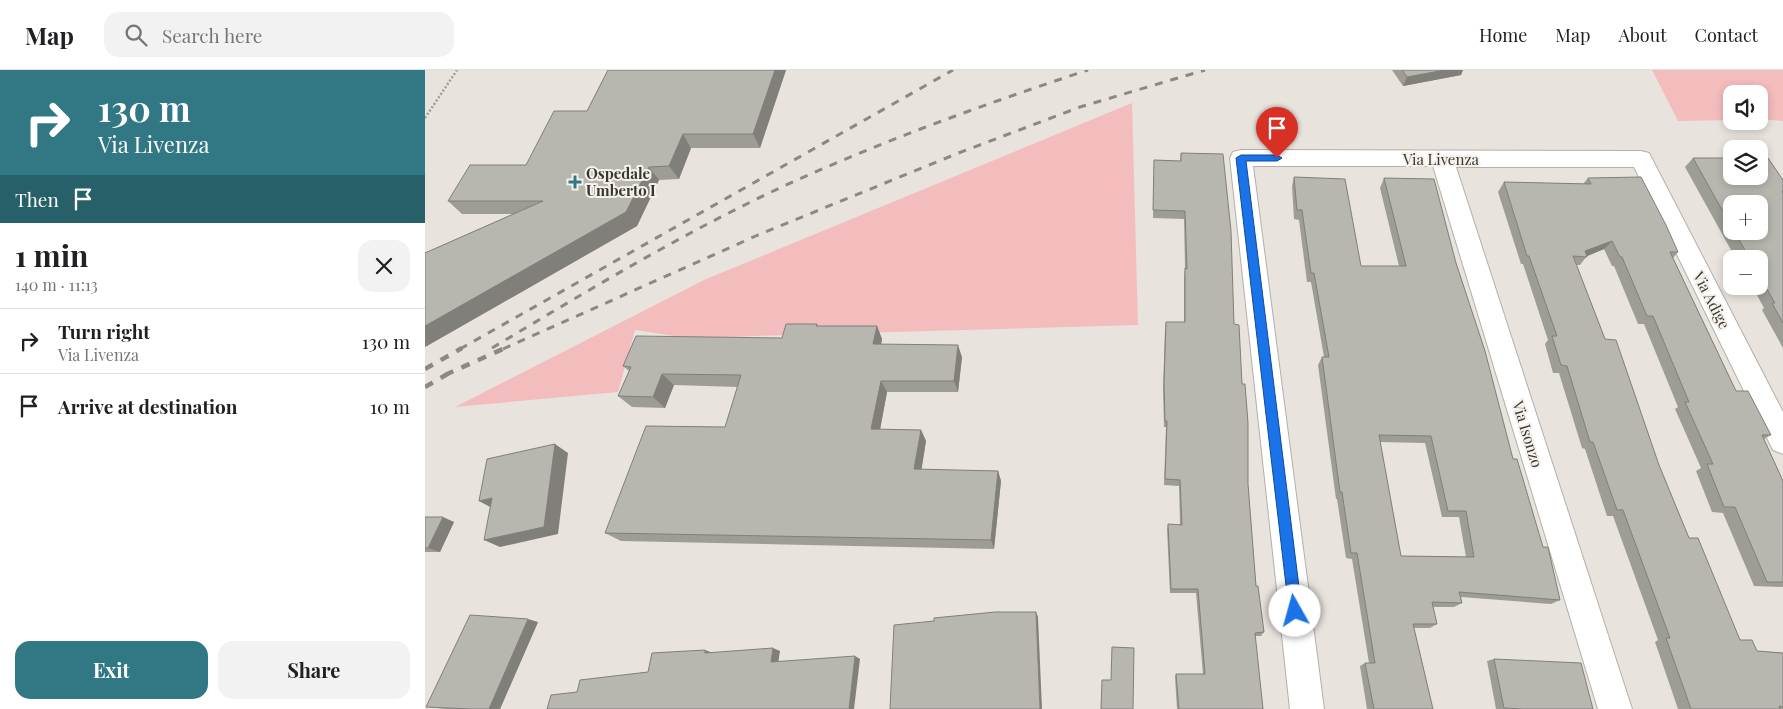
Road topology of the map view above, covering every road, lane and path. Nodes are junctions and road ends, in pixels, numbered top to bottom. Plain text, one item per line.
1 (457, 70) edge
2 (425, 118) edge
3 (1442, 158) junction
4 (1641, 159) joint
5 (1783, 441) edge
6 (1307, 709) edge
7 (1615, 709) edge

1 - 2 path
3 - 4 street, Via Livenza
3 - 6 street, Via Livenza
3 - 7 street, Via Isonzo
4 - 5 street, Via Adige

